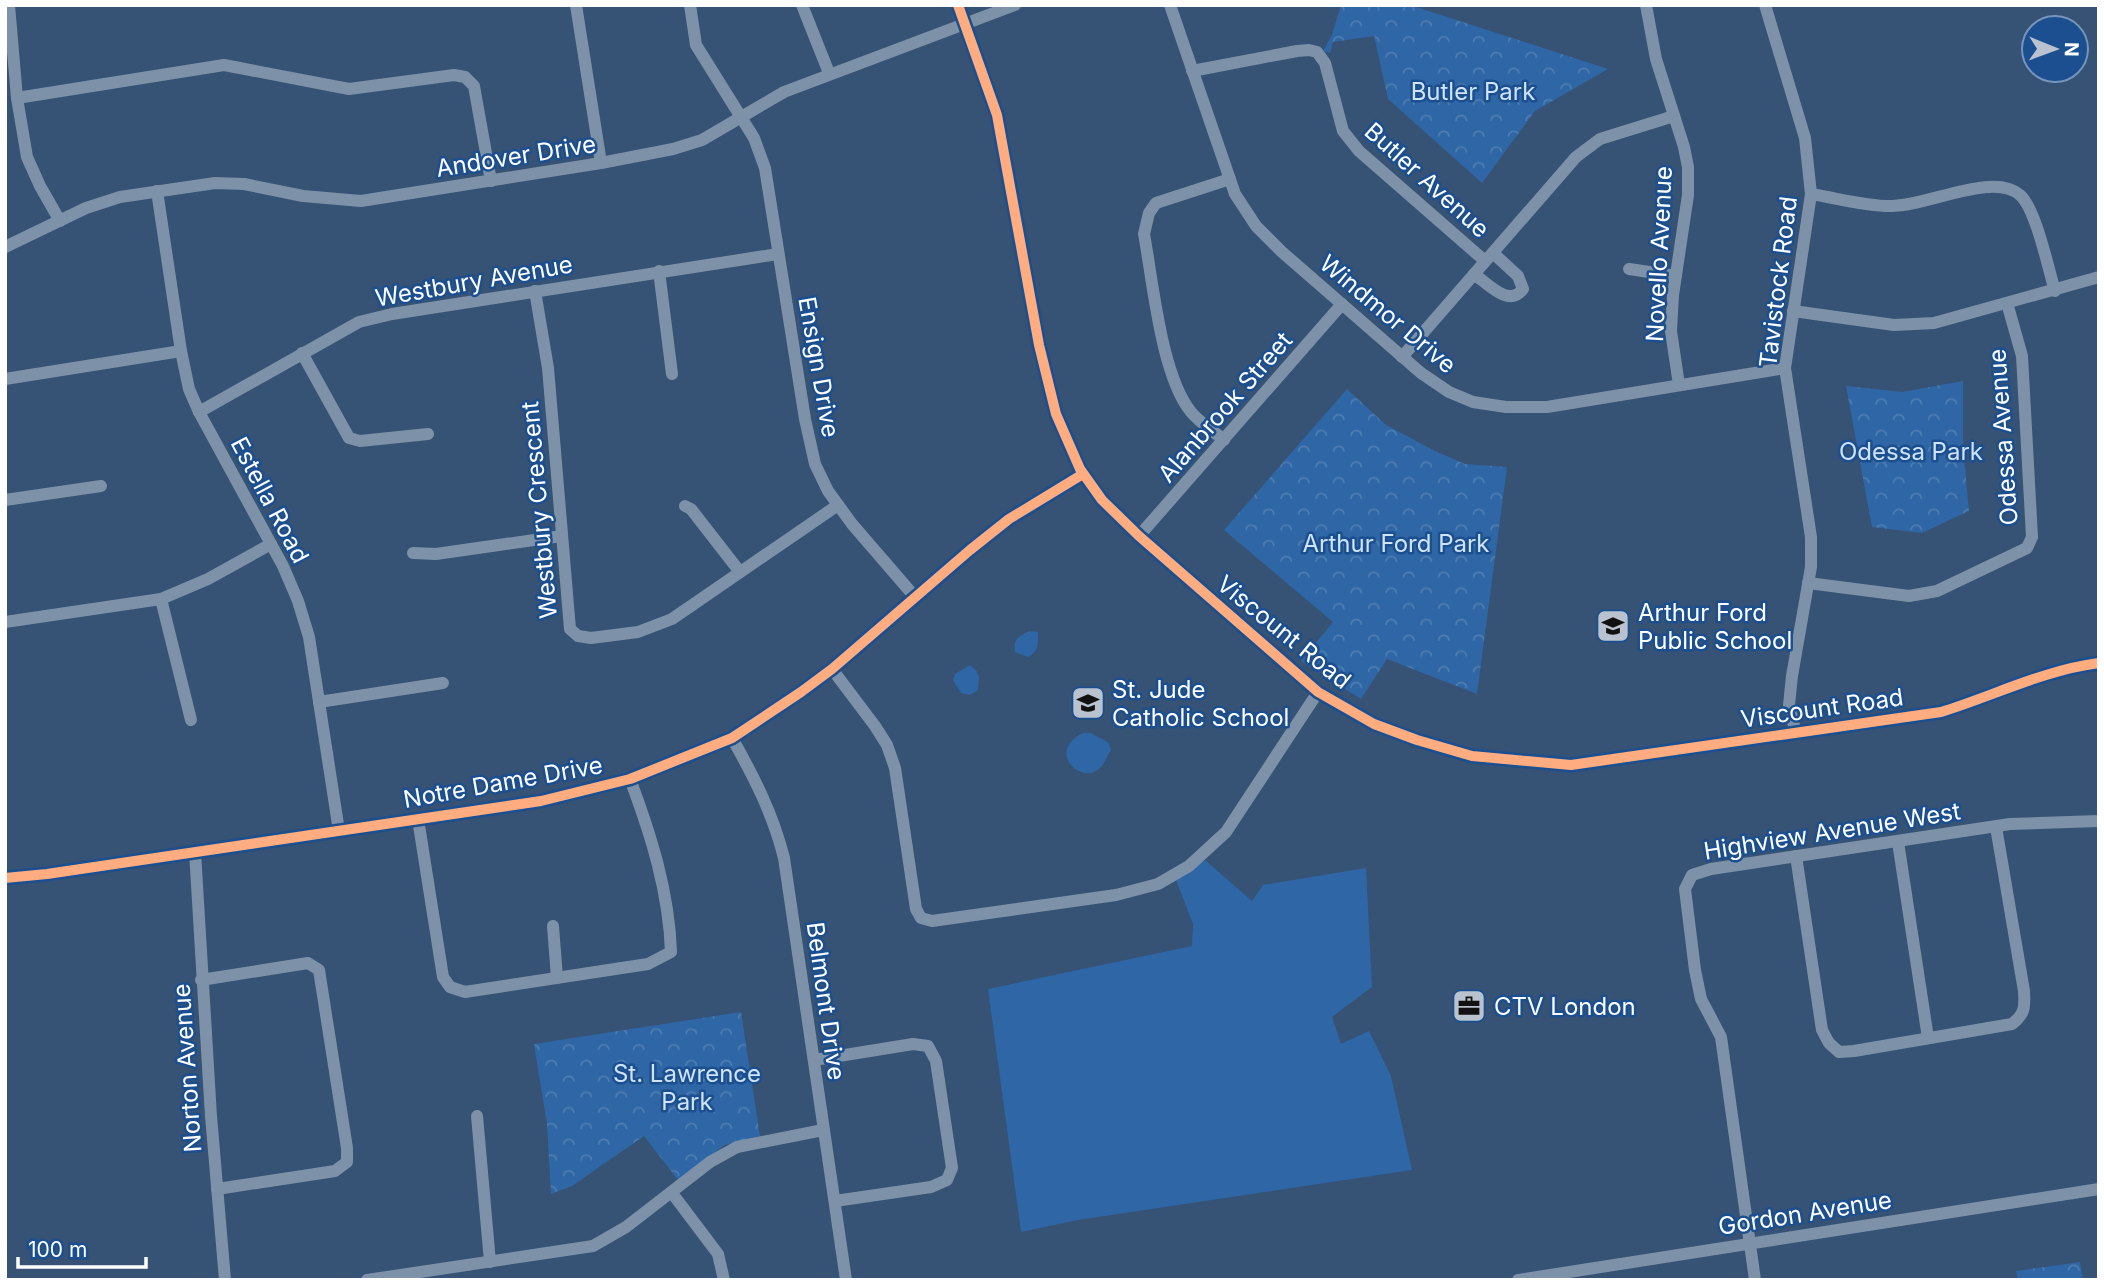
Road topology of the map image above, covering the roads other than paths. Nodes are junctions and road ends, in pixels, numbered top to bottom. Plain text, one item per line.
1 (9, 5) edge
2 (576, 5) edge
3 (690, 5) edge
4 (802, 5) edge
5 (958, 5) edge
6 (1015, 5) edge
7 (1170, 5) edge
8 (1646, 5) edge
9 (1765, 5) edge
10 (964, 25) junction
11 (1192, 71) junction
12 (830, 73) junction
13 (17, 98) junction
14 (1674, 116) junction
15 (739, 117) junction
16 (601, 163) junction
17 (1230, 179) junction
18 (491, 181) junction
19 (157, 191) junction
20 (1811, 194) junction
21 (60, 221) junction
22 (5, 247) edge
23 (778, 254) junction
24 (1489, 257) junction
25 (1629, 270) dead end
26 (659, 271) junction
27 (1474, 274) junction
28 (1676, 276) junction
29 (2099, 277) edge
30 (2054, 290) junction
31 (535, 291) junction
32 (2007, 303) junction
33 (1342, 304) junction
34 (1793, 312) junction
35 (181, 351) junction
36 (302, 353) junction
37 (1402, 357) junction
38 (1785, 368) junction
39 (672, 374) dead end
40 (5, 379) edge
41 (1679, 385) junction
42 (199, 412) junction
43 (428, 434) dead end
44 (1224, 440) junction
45 (1083, 474) junction
46 (101, 486) dead end
47 (5, 500) edge
48 (838, 505) junction
49 (685, 506) dead end
50 (562, 536) junction
51 (1139, 536) junction
52 (271, 544) junction
53 (413, 553) dead end
54 (740, 572) junction
55 (1808, 583) junction
56 (915, 597) junction
57 (161, 599) junction
58 (5, 622) edge
59 (2099, 663) edge
60 (832, 669) junction
61 (443, 683) dead end
62 (1318, 692) junction
63 (319, 702) junction
64 (191, 720) dead end
65 (1796, 734) junction
66 (732, 738) junction
67 (630, 779) junction
68 (418, 819) junction
69 (2099, 821) edge
70 (1996, 827) junction
71 (339, 831) junction
72 (1898, 842) junction
73 (195, 852) junction
74 (1796, 856) junction
75 (5, 878) edge
76 (553, 926) dead end
77 (557, 978) junction
78 (201, 979) junction
79 (1928, 1038) junction
80 (814, 1060) junction
81 (477, 1116) dead end
82 (823, 1130) junction
83 (217, 1189) junction
84 (2099, 1189) edge
85 (672, 1193) junction
86 (835, 1201) junction
87 (1751, 1243) junction
88 (490, 1262) junction
89 (225, 1280) edge
90 (367, 1280) edge
91 (724, 1280) edge
92 (846, 1280) edge
93 (1518, 1280) edge
94 (1755, 1280) edge

1 - 13 street
2 - 16 street
3 - 15 street, Ensign Drive
4 - 12 street
5 - 10 street, Viscount Road
6 - 10 street, Andover Drive
7 - 11 street, Windmor Drive
8 - 14 street, Novello Avenue
9 - 20 street, Tavistock Road
10 - 12 street, Andover Drive
10 - 45 street, Viscount Road
11 - 17 street, Windmor Drive
11 - 24 street, Butler Avenue
12 - 15 street, Andover Drive
13 - 18 street
13 - 21 street
14 - 24 street
14 - 28 street, Novello Avenue
15 - 16 street, Andover Drive
15 - 23 street, Ensign Drive
16 - 18 street, Andover Drive
17 - 33 street, Windmor Drive
17 - 44 street
18 - 19 street, Andover Drive
19 - 21 street, Andover Drive
19 - 35 street, Estella Road
20 - 30 street
20 - 34 street, Tavistock Road
21 - 22 street, Andover Drive
23 - 26 street, Westbury Avenue
23 - 48 street, Ensign Drive
24 - 27 street
24 - 27 street
25 - 28 street
26 - 31 street, Westbury Avenue
26 - 39 street
27 - 37 street
28 - 41 street, Novello Avenue
29 - 30 street
30 - 32 street
31 - 36 street, Westbury Avenue
31 - 50 street, Westbury Crescent
32 - 34 street
32 - 55 street, Odessa Avenue
33 - 37 street, Windmor Drive
33 - 44 street, Alanbrook Street
34 - 38 street, Tavistock Road
35 - 40 street
35 - 42 street, Estella Road
36 - 42 street, Westbury Avenue
36 - 43 street
37 - 41 street, Windmor Drive
38 - 41 street, Windmor Drive
38 - 55 street, Tavistock Road
42 - 52 street, Estella Road
44 - 51 street, Alanbrook Street
45 - 51 street, Viscount Road
45 - 56 street, Notre Dame Drive
46 - 47 street
48 - 54 street, Westbury Crescent
48 - 56 street, Ensign Drive
49 - 54 street
50 - 53 street
50 - 54 street, Westbury Crescent
51 - 62 street, Viscount Road
52 - 57 street
52 - 63 street, Estella Road
55 - 65 street, Tavistock Road
56 - 60 street, Notre Dame Drive
57 - 58 street
57 - 64 street
59 - 65 street, Viscount Road
60 - 62 street
60 - 66 street, Notre Dame Drive
61 - 63 street
62 - 65 street, Viscount Road
63 - 71 street, Estella Road
66 - 67 street, Notre Dame Drive
66 - 80 street, Belmont Drive
67 - 68 street, Notre Dame Drive
67 - 77 street
68 - 71 street, Notre Dame Drive
68 - 77 street
69 - 70 street, Highview Avenue West
70 - 72 street, Highview Avenue West
70 - 79 street
71 - 73 street, Notre Dame Drive
72 - 74 street, Highview Avenue West
72 - 79 street
73 - 75 street, Notre Dame Drive
73 - 78 street, Norton Avenue
74 - 79 street
74 - 87 street, Highview Avenue West
76 - 77 street
78 - 83 street, Norton Avenue
78 - 83 street
80 - 82 street, Belmont Drive
80 - 86 street
81 - 88 street
82 - 85 street
82 - 86 street, Belmont Drive
83 - 89 street, Norton Avenue
84 - 87 street, Gordon Avenue
85 - 88 street
85 - 91 street
86 - 92 street, Belmont Drive
87 - 93 street, Gordon Avenue
87 - 94 street, Highview Avenue West
88 - 90 street

